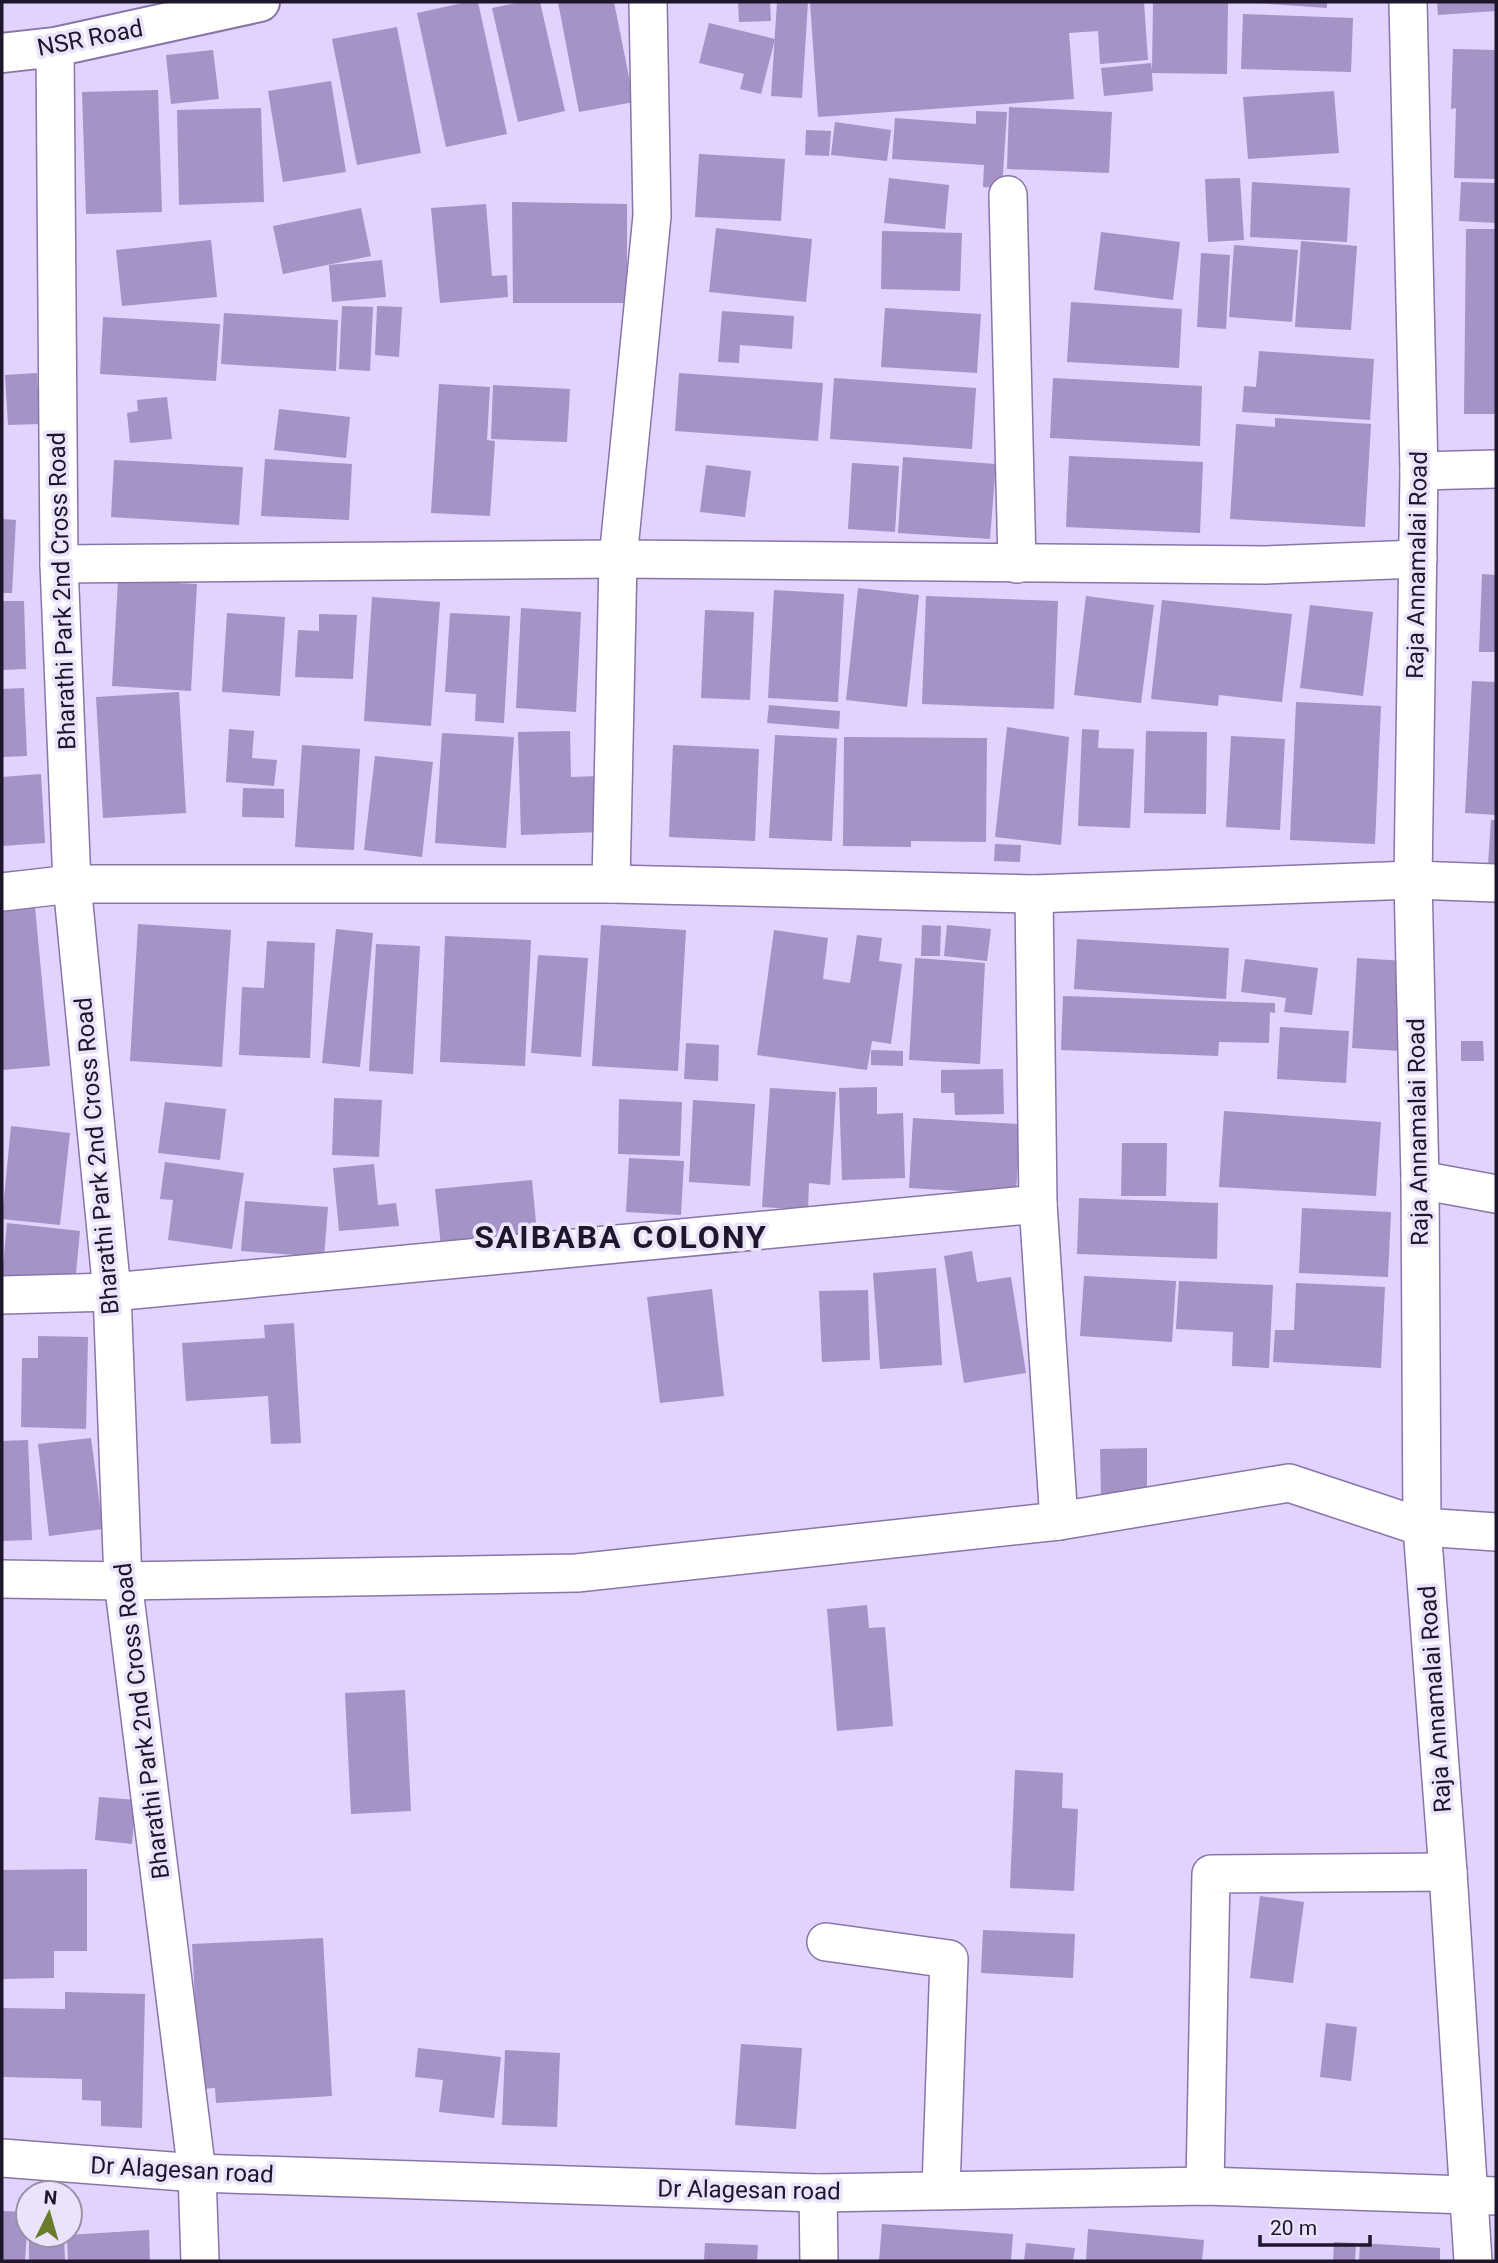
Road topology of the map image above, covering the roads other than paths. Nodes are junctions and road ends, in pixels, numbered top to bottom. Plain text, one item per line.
1 (648, 2) edge
2 (1408, 2) edge
3 (242, 4) edge
4 (55, 47) junction
5 (2, 53) edge
6 (1008, 195) dead end
7 (1496, 469) edge
8 (1419, 471) junction
9 (618, 559) junction
10 (1418, 559) junction
11 (59, 564) junction
12 (1017, 565) junction
13 (1413, 880) junction
14 (1496, 883) edge
15 (72, 884) junction
16 (611, 884) junction
17 (2, 892) edge
18 (1034, 894) junction
19 (1420, 1180) junction
20 (1496, 1194) edge
21 (1038, 1204) junction
22 (112, 1292) junction
23 (2, 1295) edge
24 (1059, 1521) junction
25 (1422, 1527) junction
26 (1496, 1532) edge
27 (2, 1579) edge
28 (123, 1581) junction
29 (1448, 1872) junction
30 (826, 1942) dead end
31 (2, 2158) edge
32 (197, 2173) junction
33 (1205, 2186) junction
34 (941, 2189) junction
35 (818, 2193) junction
36 (1483, 2196) edge
37 (200, 2261) edge
38 (819, 2261) edge
39 (1473, 2261) edge

1 - 9 street
2 - 8 street, Raja Annamalai Road
3 - 4 main road, NSR Road
4 - 5 main road, NSR Road
4 - 11 street, Bharathi Park 2nd Cross Road
6 - 12 street
7 - 8 street
8 - 10 street, Raja Annamalai Road
9 - 11 street
9 - 12 street
9 - 16 street
10 - 12 street
10 - 13 street, Raja Annamalai Road
11 - 15 street, Bharathi Park 2nd Cross Road
13 - 14 street
13 - 18 street
13 - 19 street, Raja Annamalai Road
15 - 16 street
15 - 17 street
15 - 22 street, Bharathi Park 2nd Cross Road
16 - 18 street
18 - 21 street
19 - 20 street
19 - 25 street, Raja Annamalai Road
21 - 22 street
21 - 24 street
22 - 23 street
22 - 28 street, Bharathi Park 2nd Cross Road
24 - 25 street
24 - 28 street
25 - 26 street
25 - 29 street, Raja Annamalai Road
27 - 28 street
28 - 32 street, Bharathi Park 2nd Cross Road
29 - 33 street
29 - 36 street, Raja Annamalai Road
30 - 34 street
31 - 32 street, Dr Alagesan road
32 - 35 street, Dr Alagesan road
32 - 37 street, Bharathi Park 2nd Cross Road
33 - 34 street, Dr Alagesan road
33 - 36 street, Dr Alagesan road
34 - 35 street, Dr Alagesan road
35 - 38 street
36 - 39 street, Raja Annamalai Road

